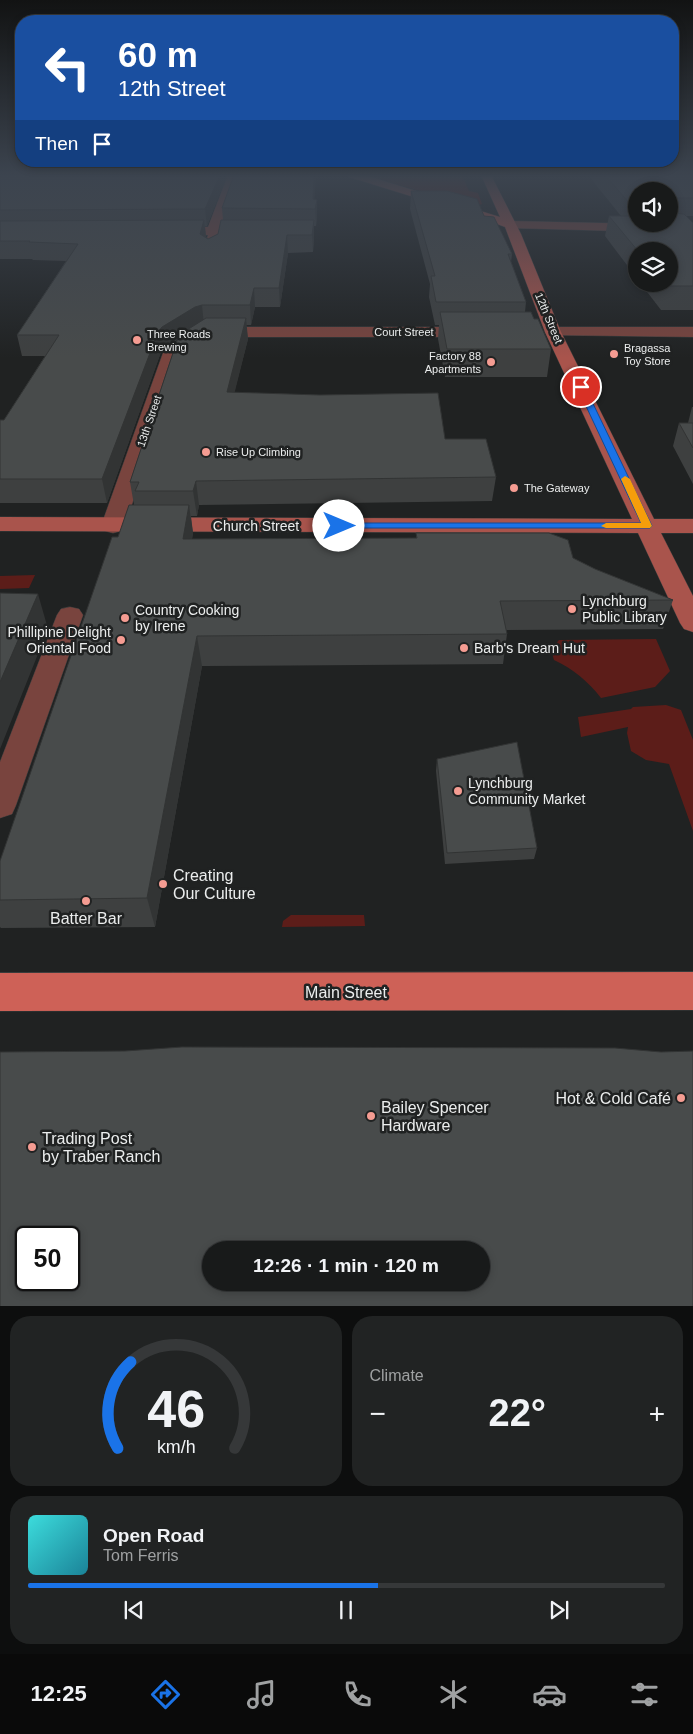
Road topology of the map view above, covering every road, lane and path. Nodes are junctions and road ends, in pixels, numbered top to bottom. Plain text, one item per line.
1 (214, 236) edge
2 (514, 236) edge
3 (211, 252) edge
4 (204, 332) joint
5 (488, 332) edge
6 (545, 332) junction
7 (693, 332) edge
8 (0, 524) edge
9 (113, 526) junction
10 (647, 526) junction
11 (693, 526) edge
12 (70, 614) dead end
13 (693, 623) edge
14 (0, 806) edge
15 (693, 991) edge
16 (0, 992) edge

1 - 3 street
2 - 6 main road, 12th Street
4 - 5 street, Court Street
4 - 9 street, 13th Street
6 - 7 street
6 - 10 main road, 12th Street
8 - 9 main road, Church Street
9 - 10 main road, Church Street
10 - 11 main road, Church Street
10 - 13 main road, 12th Street
12 - 14 street
15 - 16 main road, Main Street

